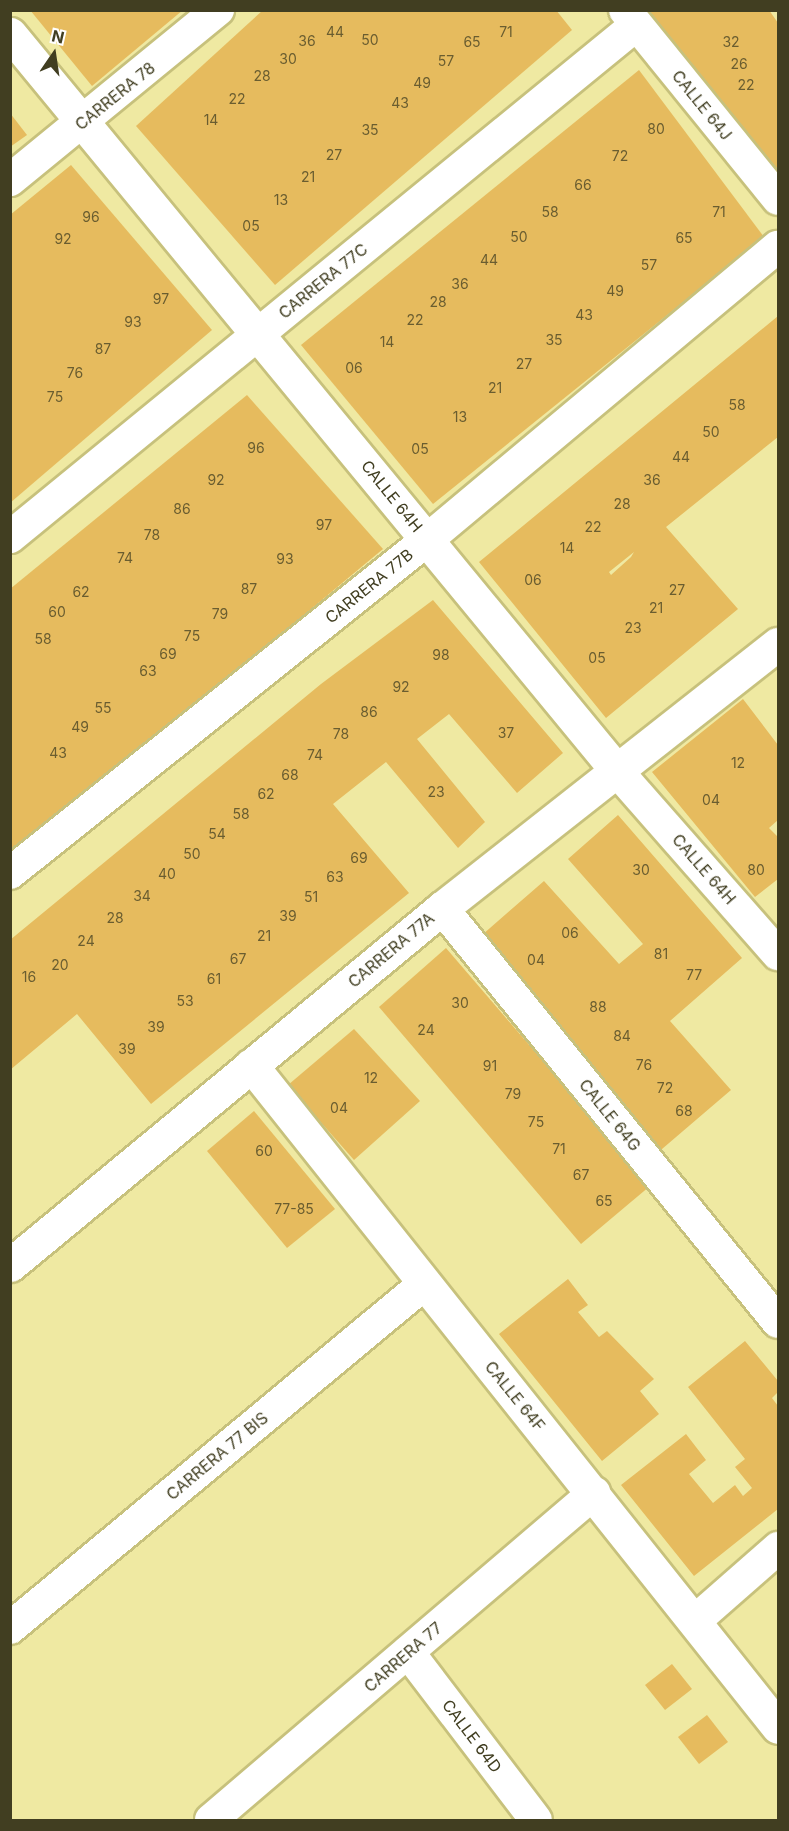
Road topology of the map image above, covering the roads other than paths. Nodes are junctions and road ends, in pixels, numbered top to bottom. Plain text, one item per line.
1 (218, 10) edge
2 (630, 18) edge
3 (10, 34) edge
4 (83, 122) junction
5 (10, 180) edge
6 (778, 199) edge
7 (778, 247) edge
8 (258, 334) junction
9 (10, 537) edge
10 (427, 540) junction
11 (778, 644) edge
12 (618, 771) junction
13 (10, 873) edge
14 (442, 908) junction
15 (778, 954) edge
16 (252, 1065) junction
17 (10, 1265) edge
18 (424, 1284) junction
19 (778, 1322) edge
20 (594, 1493) junction
21 (778, 1548) edge
22 (695, 1621) junction
23 (10, 1628) edge
24 (408, 1652) junction
25 (778, 1727) edge
26 (211, 1821) edge
27 (536, 1821) edge

1 - 4 street, CARRERA 78
2 - 6 street, CALLE 64J
2 - 8 street, CARRERA 77C
3 - 4 street, CALLE 64H
4 - 5 street, CARRERA 78
4 - 8 street, CALLE 64H
7 - 10 street, CARRERA 77B
8 - 9 street, CARRERA 77C
8 - 10 street, CALLE 64H
10 - 12 street, CALLE 64H
10 - 13 street, CARRERA 77B
11 - 12 street, CARRERA 77A
12 - 14 street, CARRERA 77A
12 - 15 street, CALLE 64H
14 - 16 street, CARRERA 77A
14 - 19 street, CALLE 64G
16 - 17 street, CARRERA 77A
16 - 18 street, CALLE 64F
18 - 20 street, CALLE 64F
18 - 23 street, CARRERA 77 BIS
20 - 22 street, CALLE 64F
20 - 24 street, CARRERA 77
21 - 22 street
22 - 25 street, CALLE 64F
24 - 26 street, CARRERA 77
24 - 27 street, CALLE 64D

